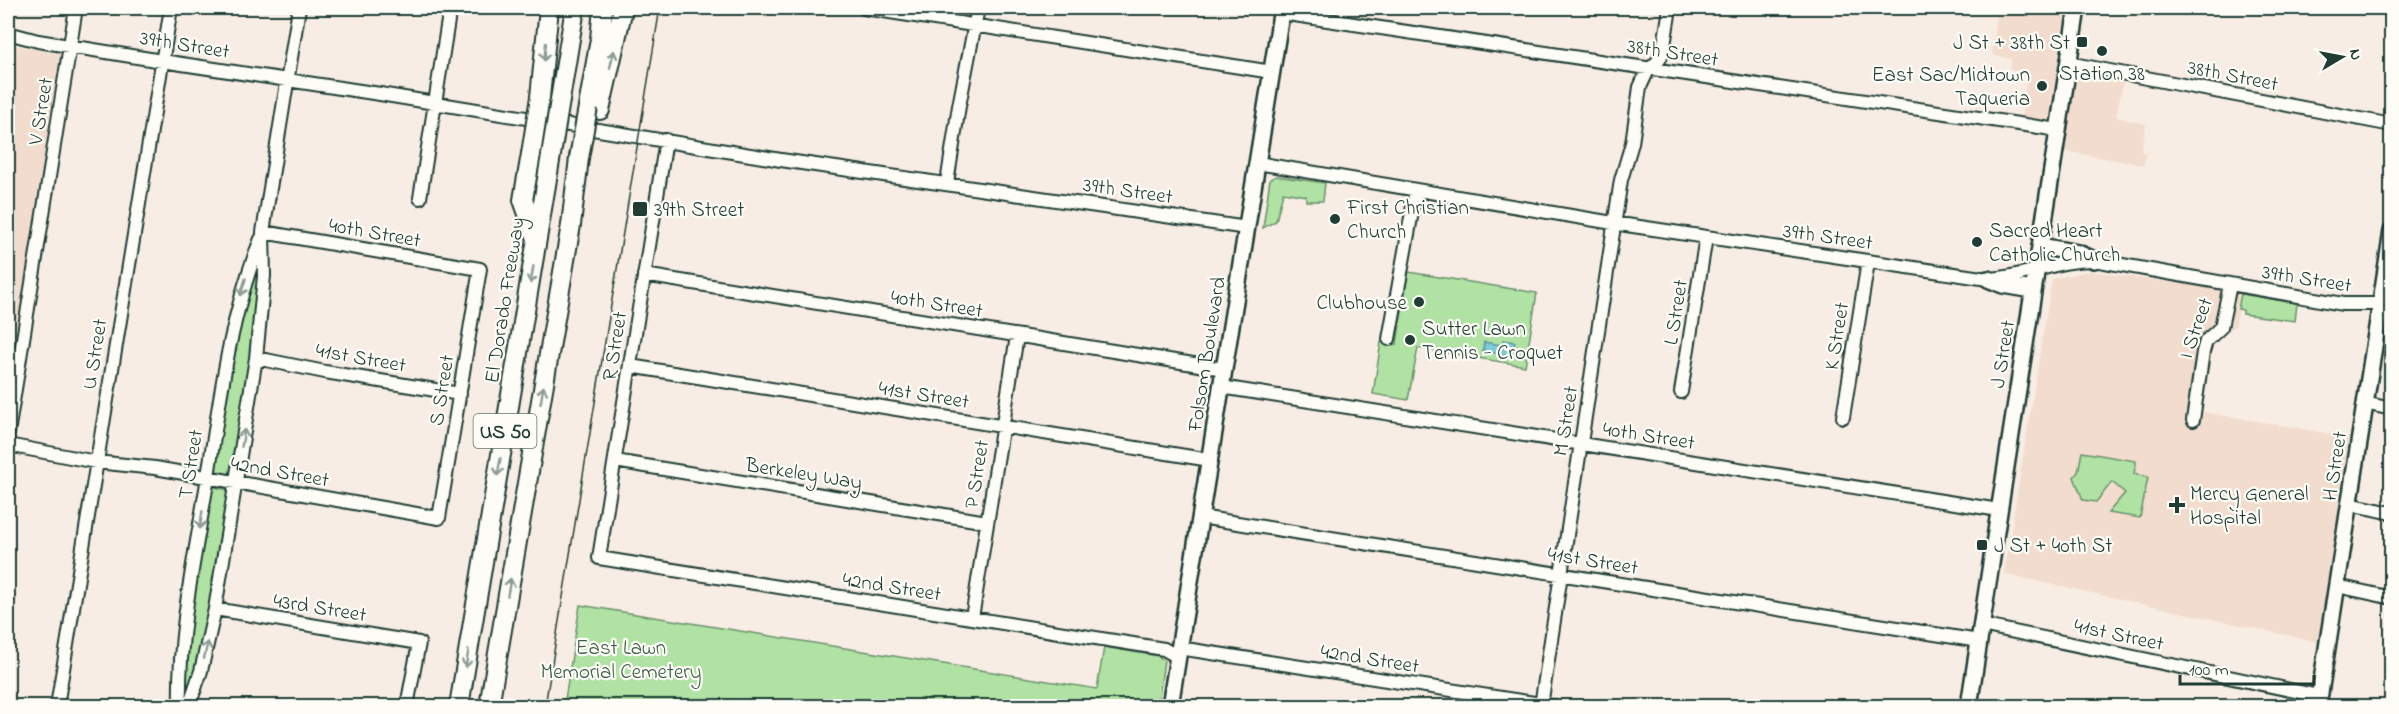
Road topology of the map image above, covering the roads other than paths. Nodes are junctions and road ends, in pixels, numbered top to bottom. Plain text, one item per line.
1 (76, 8) edge
2 (171, 8) edge
3 (299, 8) edge
4 (450, 8) edge
5 (549, 8) edge
6 (575, 8) edge
7 (603, 8) edge
8 (624, 8) edge
9 (864, 8) edge
10 (978, 8) edge
11 (1670, 8) edge
12 (2077, 8) edge
13 (1282, 10) edge
14 (975, 25) junction
15 (8, 33) edge
16 (69, 46) junction
17 (162, 61) junction
18 (2068, 63) junction
19 (1650, 68) junction
20 (1272, 72) junction
21 (287, 80) junction
22 (435, 104) junction
23 (594, 109) junction
24 (2391, 125) edge
25 (2058, 130) junction
26 (666, 140) junction
27 (1257, 163) junction
28 (947, 183) junction
29 (1416, 190) junction
30 (420, 198) dead end
31 (1613, 223) junction
32 (1247, 228) junction
33 (2391, 231) edge
34 (263, 232) junction
35 (1706, 237) junction
36 (538, 240) junction
37 (2040, 246) junction
38 (2094, 260) junction
39 (1868, 262) junction
40 (480, 269) joint
41 (2036, 270) junction
42 (644, 275) junction
43 (1988, 279) junction
44 (2230, 285) junction
45 (2033, 290) junction
46 (2386, 301) edge
47 (1017, 336) junction
48 (1389, 339) dead end
49 (256, 358) junction
50 (630, 366) junction
51 (1224, 369) junction
52 (1221, 387) junction
53 (1681, 392) dead end
54 (460, 394) junction
55 (2364, 403) junction
56 (2391, 409) edge
57 (1843, 417) dead end
58 (2193, 420) dead end
59 (1003, 427) junction
60 (8, 432) edge
61 (1581, 444) junction
62 (8, 445) edge
63 (1210, 460) junction
64 (96, 462) junction
65 (615, 462) junction
66 (208, 478) junction
67 (236, 482) junction
68 (2349, 504) junction
69 (1999, 510) junction
70 (2391, 513) edge
71 (1200, 517) junction
72 (439, 518) joint
73 (987, 522) junction
74 (599, 558) joint
75 (1561, 575) junction
76 (2337, 586) junction
77 (2391, 598) edge
78 (215, 609) junction
79 (972, 618) junction
80 (1981, 625) junction
81 (1979, 641) junction
82 (1179, 653) junction
83 (2319, 701) edge
84 (1541, 705) edge
85 (57, 706) edge
86 (180, 706) edge
87 (189, 706) edge
88 (407, 706) edge
89 (459, 706) edge
90 (489, 706) edge
91 (1170, 706) edge
92 (1554, 706) edge
93 (1969, 706) edge

1 - 16 street, V Street
2 - 17 street, U Street
3 - 21 street, T Street
4 - 22 street
5 -> 36 highway, bridge
6 - 36 highway, El Dorado Freeway / US 50, bridge
7 - 23 highway
23 -> 8 highway
9 - 14 street
10 - 14 street
11 - 19 street, M Street
12 - 18 main road, J Street
13 - 19 street, 38th Street
13 - 20 main road, Folsom Boulevard
14 - 20 street
14 - 28 street
15 - 16 street, 39th Street
16 - 17 street, 39th Street
16 - 60 street, V Street
17 - 21 street, 39th Street
17 - 64 street, U Street
18 - 24 street, 38th Street
18 - 25 main road, J Street
19 - 25 street, 38th Street
19 - 31 street, M Street
20 - 27 main road, Folsom Boulevard
21 - 22 street, 39th Street
21 - 34 street, T Street
22 - 26 street, 39th Street
22 - 30 street
90 -> 23 highway, US 50
25 - 37 main road, J Street
26 - 28 street, 39th Street
26 - 42 street, R Street
27 - 29 street, 39th Street
27 - 32 main road, Folsom Boulevard
28 - 32 street, 39th Street
29 - 31 street, 39th Street
29 - 48 street
31 - 35 street, 39th Street
31 - 61 street, M Street
32 - 51 main road, Folsom Boulevard
33 - 46 main road, H Street
34 - 40 street, 40th Street
34 - 49 street, T Street
34 -> 66 street, T Street
35 - 39 street, 39th Street
35 - 53 street, L Street
36 -> 89 highway, El Dorado Freeway / US 50
37 - 38 main road
37 - 41 main road, J Street
38 - 41 street, 39th Street
38 - 44 street, 39th Street
39 - 43 street, 39th Street
39 - 57 street, K Street
40 - 54 street, S Street
41 - 43 street, 39th Street
41 - 45 main road, J Street
42 - 47 street, 40th Street
42 - 50 street, R Street
43 - 45 main road
44 - 46 street, 39th Street
44 - 58 street, I Street
45 - 69 main road, J Street
46 - 55 main road, H Street
47 - 51 street, 40th Street
47 - 59 street, P Street
49 - 54 street, 41st Street
67 -> 49 street, T Street
50 - 59 street, 41st Street
50 - 65 street, R Street
51 - 52 main road, Folsom Boulevard
52 - 61 street, 40th Street
52 - 63 main road, Folsom Boulevard
54 - 72 street, S Street
55 - 56 street
55 - 68 main road, H Street
59 - 63 street, 41st Street
59 - 73 street, P Street
61 - 69 street, 40th Street
61 - 75 street, M Street
62 - 64 street, 42nd Street
63 - 71 main road, Folsom Boulevard
64 - 66 street, 42nd Street
64 - 85 street, U Street
65 - 73 street, Berkeley Way
65 - 74 street, R Street
66 - 67 street, 42nd Street
66 -> 86 street, T Street
67 - 72 street, 42nd Street
67 - 78 street, T Street
68 - 70 street
68 - 76 main road, H Street
69 - 80 main road, J Street
71 - 75 street, 41st Street
71 - 82 main road, Folsom Boulevard
73 - 79 street, P Street
74 - 79 street, 42nd Street
75 - 81 street, 41st Street
75 - 84 street, M Street
76 - 77 street
76 - 83 main road, H Street
87 -> 78 street, T Street
78 - 88 street, 43rd Street
79 - 82 street, 42nd Street
80 - 81 main road, J Street
80 - 83 street, 41st Street
81 - 93 main road, J Street
82 - 84 street, 42nd Street
82 - 91 main road, Folsom Boulevard
84 - 92 street, 42nd Street

